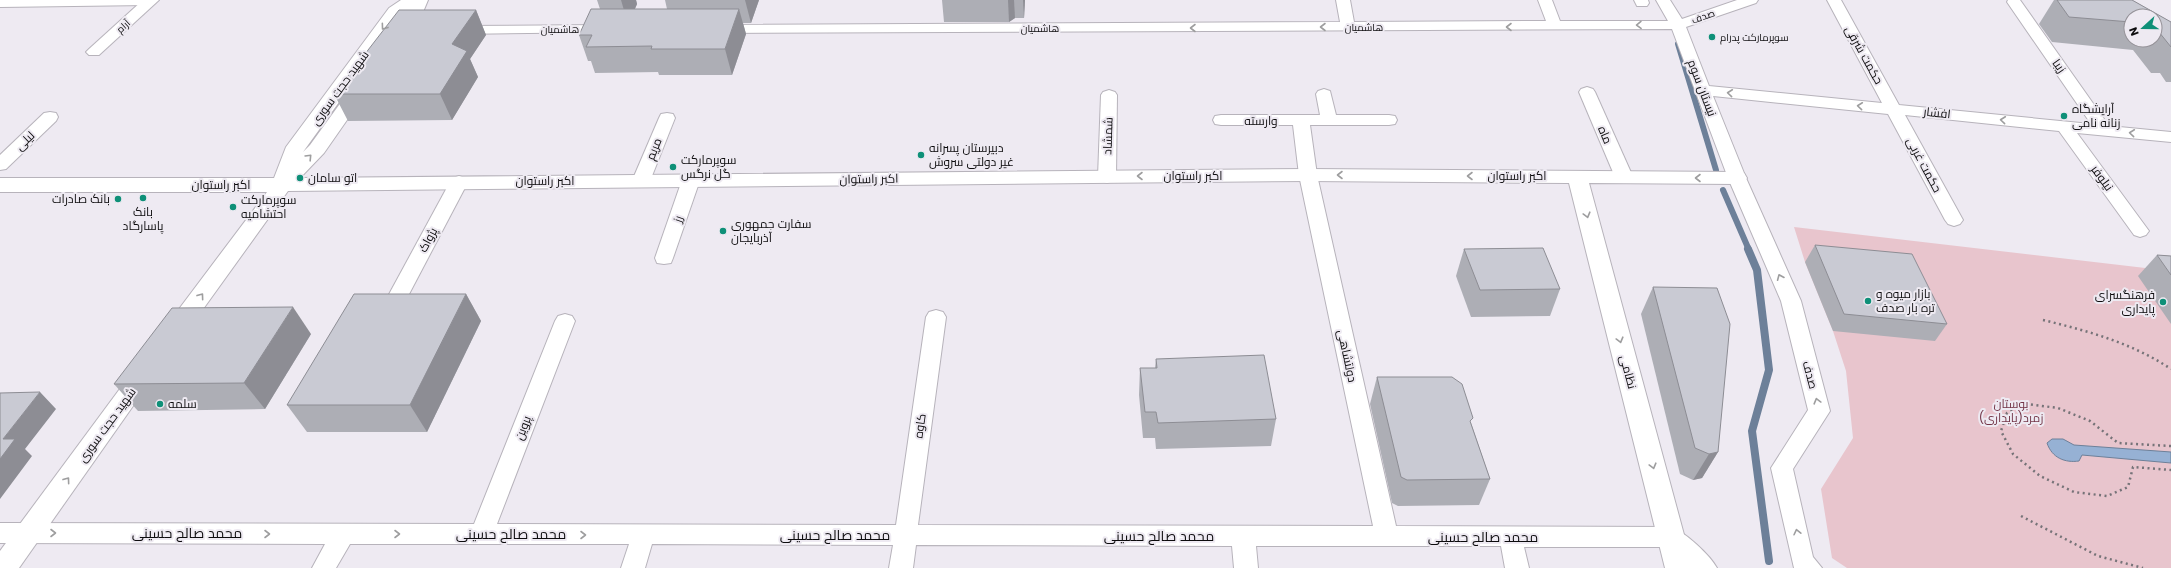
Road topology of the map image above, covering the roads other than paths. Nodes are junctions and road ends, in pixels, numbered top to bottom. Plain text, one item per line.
1 (137, 0) edge
2 (148, 0) edge
3 (152, 0) edge
4 (412, 0) edge
5 (420, 0) edge
6 (1344, 0) edge
7 (1545, 0) edge
8 (1663, 0) edge
9 (1751, 0) edge
10 (1834, 0) edge
11 (0, 2) edge
12 (2014, 2) dead end
13 (1678, 24) junction
14 (1555, 26) junction
15 (1348, 27) junction
16 (616, 29) edge
17 (704, 29) edge
18 (442, 30) edge
19 (94, 52) dead end
20 (1702, 90) junction
21 (1587, 92) dead end
22 (1324, 94) dead end
23 (1110, 95) dead end
24 (1894, 109) junction
25 (50, 117) dead end
26 (667, 118) dead end
27 (1221, 120) dead end
28 (1329, 120) junction
29 (1389, 120) dead end
30 (1301, 121) junction
31 (2064, 126) junction
32 (2104, 130) junction
33 (2171, 137) edge
34 (0, 166) edge
35 (1308, 175) junction
36 (1107, 177) junction
37 (1577, 177) junction
38 (1624, 177) junction
39 (1737, 178) junction
40 (691, 180) junction
41 (641, 181) junction
42 (459, 182) junction
43 (0, 185) edge
44 (282, 185) junction
45 (1954, 220) dead end
46 (2140, 231) dead end
47 (664, 258) dead end
48 (397, 298) edge
49 (936, 317) dead end
50 (565, 321) dead end
51 (0, 533) edge
52 (28, 533) junction
53 (343, 534) junction
54 (482, 534) junction
55 (644, 535) junction
56 (905, 535) junction
57 (1243, 536) junction
58 (1386, 536) junction
59 (1511, 537) junction
60 (1671, 537) junction
61 (1805, 566) edge
62 (3, 568) edge
63 (324, 568) edge
64 (633, 568) edge
65 (902, 568) edge
66 (1246, 568) edge
67 (1517, 568) edge
68 (1679, 568) edge
69 (1705, 568) edge

1 - 2 street
1 - 11 street
3 - 19 street, آرام
4 -> 44 street, شهید حجت سوری
44 -> 5 street, شهید حجت سوری
6 - 15 street
7 - 14 street
8 - 13 street, نیستان سوم
9 - 13 street, صدف
10 - 24 street, حکمت شرقی
12 - 32 street, زیبا
13 -> 14 street, هاشمیان
13 - 20 street, نیستان سوم
14 -> 15 street, هاشمیان
15 -> 17 street, هاشمیان
16 - 18 street, هاشمیان
24 -> 20 street, افشار
20 - 39 street, نیستان سوم
21 - 38 street, ماه
22 - 28 street
23 - 36 street, شمشاد
31 -> 24 street, افشار
24 - 45 street, حکمت غربی
25 - 34 street, لیلی
26 - 41 street, مریم
27 - 30 street, وارسته
28 - 29 street, وارسته
28 - 30 street, وارسته
30 - 35 street
31 - 32 street, افشار
31 - 46 street, نیلوفر
33 -> 32 street, افشار
35 -> 36 street, اکبر راستوان
37 -> 35 street, اکبر راستوان
35 - 58 street, دولتشاهی
36 - 40 street, اکبر راستوان
37 - 38 street, اکبر راستوان
37 -> 60 street, نظامی
39 -> 38 street, اکبر راستوان
61 -> 39 street, صدف
40 - 41 street, اکبر راستوان
40 - 47 street, رز
41 - 42 street, اکبر راستوان
42 - 44 street, اکبر راستوان
42 - 48 street, پژواک
43 - 44 street, اکبر راستوان
52 -> 44 street, شهید حجت سوری
49 - 56 street, کاوه
50 - 54 street, پروین
51 - 52 street, محمد صالح حسینی
52 -> 53 street, محمد صالح حسینی
52 - 62 street, شهید حجت سوری
53 -> 54 street, محمد صالح حسینی
53 - 63 street
54 -> 55 street, محمد صالح حسینی
55 - 56 street, محمد صالح حسینی
55 - 64 street
56 - 57 street, محمد صالح حسینی
56 - 65 street, کاوه
57 - 58 street, محمد صالح حسینی
57 - 66 street
58 - 59 street, محمد صالح حسینی
59 - 60 street, محمد صالح حسینی
59 - 67 street
60 - 68 street, نظامی
60 - 69 street

